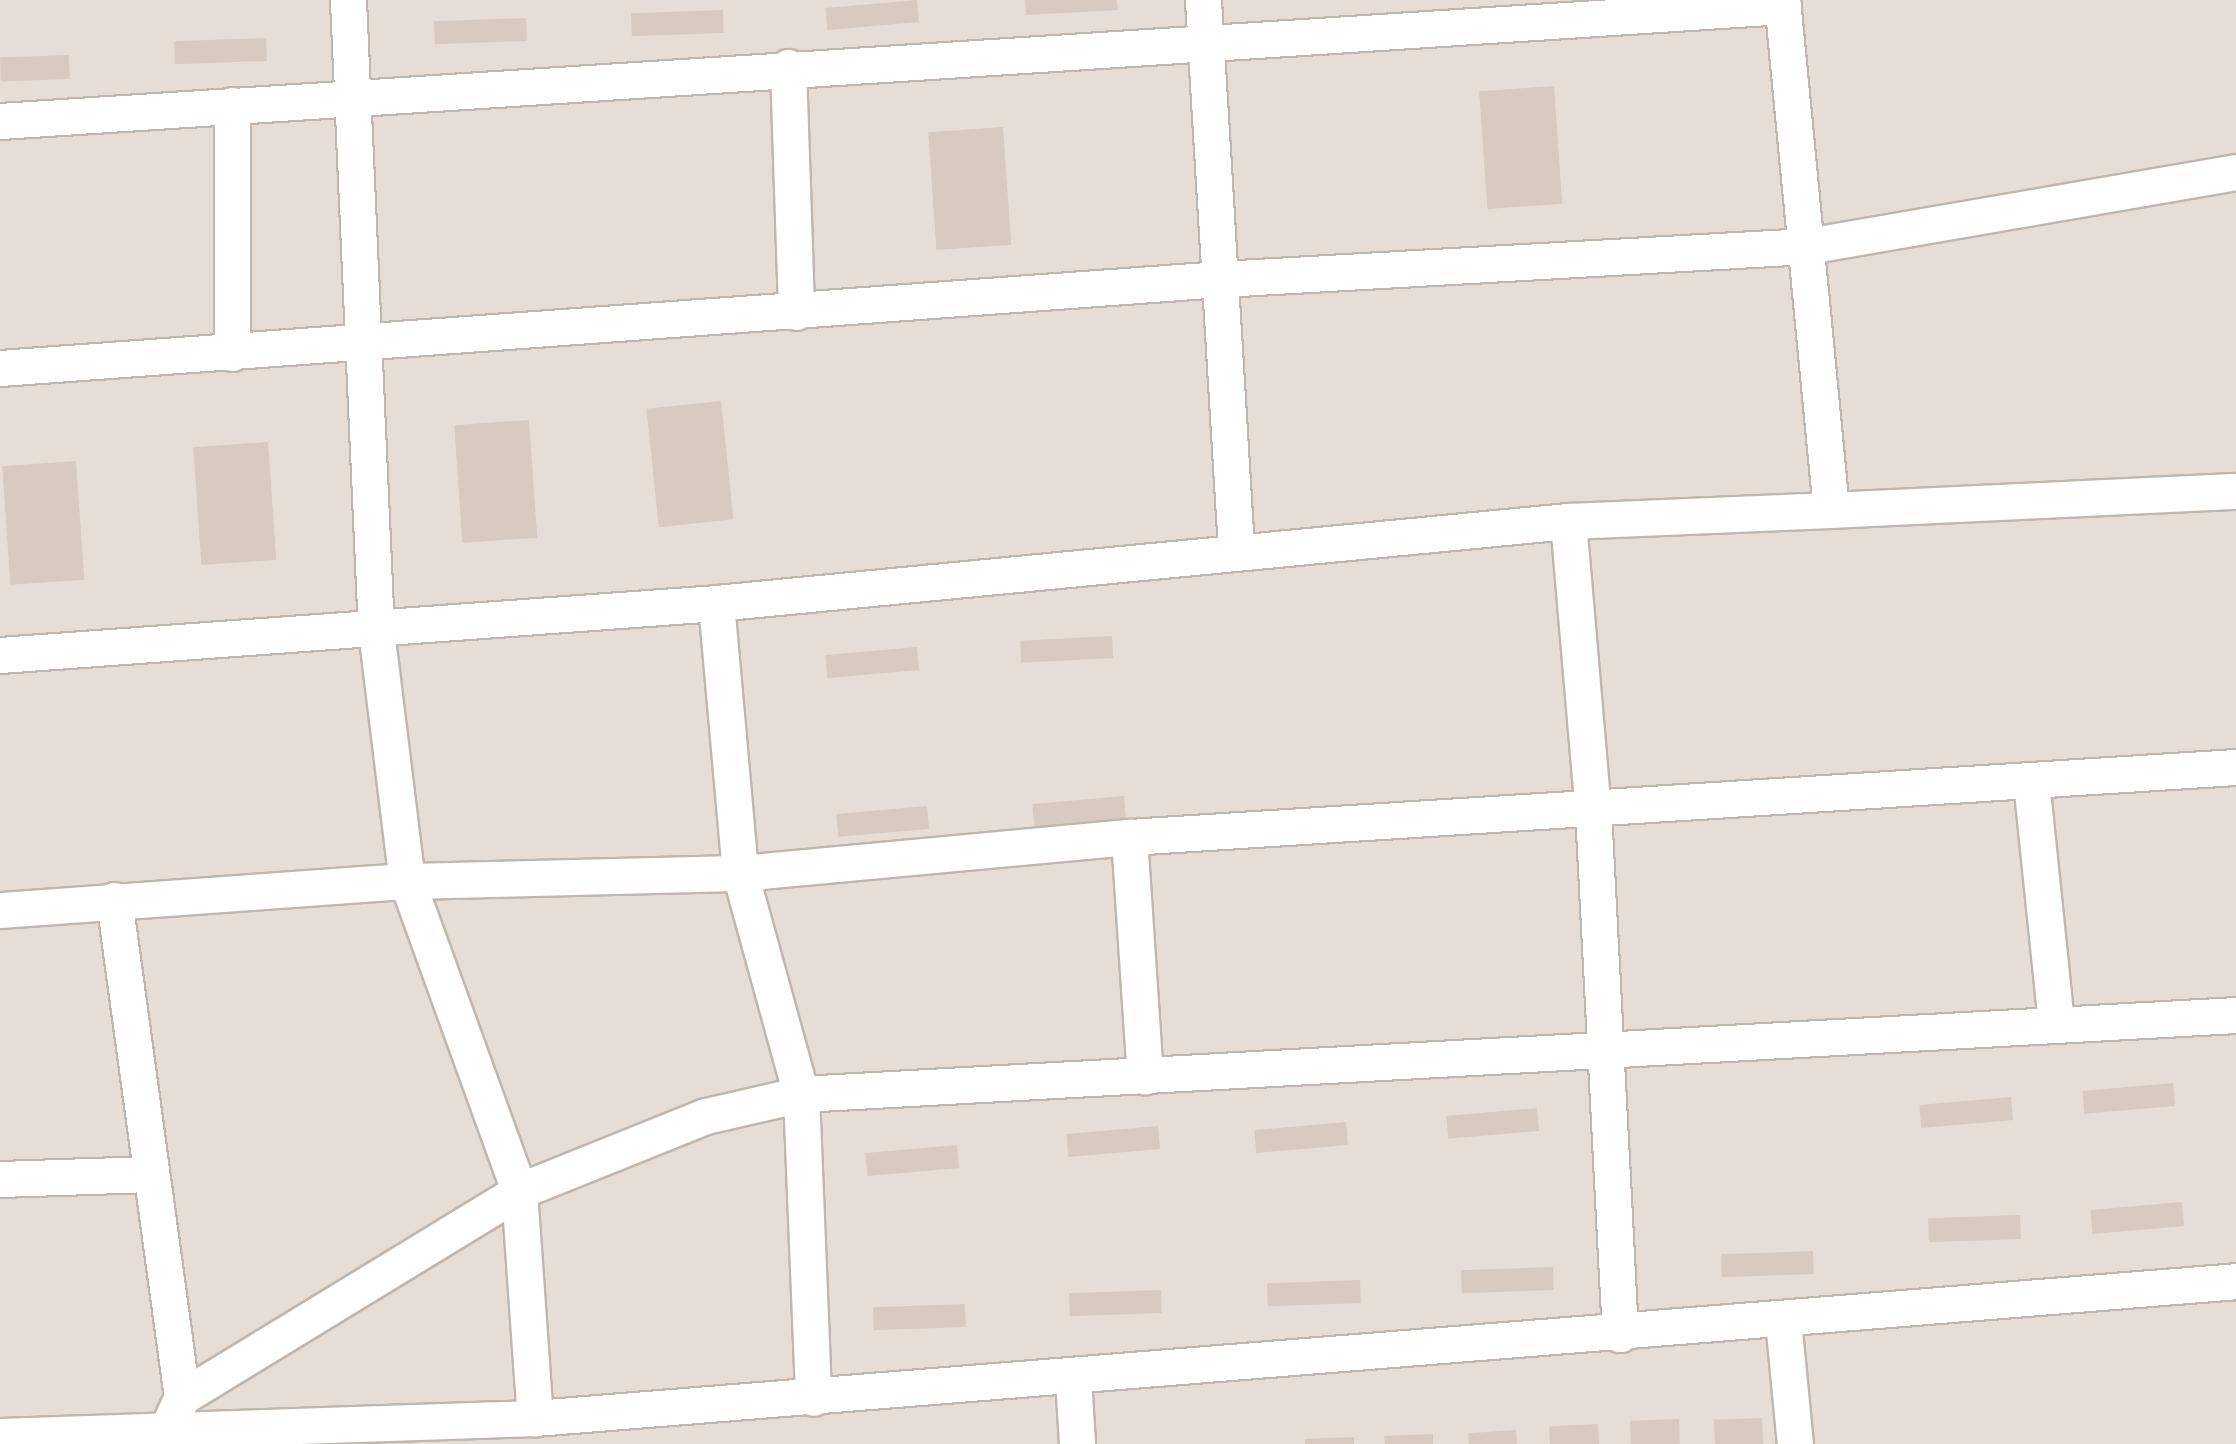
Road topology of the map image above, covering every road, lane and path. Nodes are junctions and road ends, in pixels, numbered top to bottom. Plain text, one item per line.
1 (348, 0) edge
2 (1203, 0) edge
3 (1782, 3) edge
4 (1206, 39) junction
5 (788, 67) junction
6 (353, 97) junction
7 (232, 104) junction
8 (0, 120) edge
9 (2236, 172) edge
10 (1807, 246) junction
11 (1222, 279) junction
12 (796, 312) junction
13 (366, 344) junction
14 (232, 352) junction
15 (0, 368) edge
16 (2236, 490) edge
17 (1832, 510) junction
18 (1568, 521) junction
19 (1236, 549) junction
20 (716, 603) junction
21 (376, 630) junction
22 (0, 655) edge
23 (2236, 767) edge
24 (2032, 781) junction
25 (1592, 810) junction
26 (1130, 837) junction
27 (740, 873) junction
28 (407, 880) junction
29 (114, 900) junction
30 (0, 910) edge
31 (2236, 1015) edge
32 (2056, 1025) junction
33 (1606, 1046) junction
34 (1145, 1076) junction
35 (801, 1094) junction
36 (148, 1174) junction
37 (0, 1179) edge
38 (519, 1190) junction
39 (2236, 1281) edge
40 (1783, 1320) junction
41 (1620, 1334) junction
42 (1073, 1378) junction
43 (182, 1397) junction
44 (813, 1398) junction
45 (535, 1418) junction
46 (0, 1436) edge
47 (167, 1438) edge
48 (1077, 1444) edge
49 (1795, 1444) edge

1 - 6 street
2 - 4 street
3 - 4 street
3 - 10 street
4 - 5 street
4 - 11 street
5 - 6 street
5 - 12 street
6 - 7 street
6 - 13 street
7 - 8 street
7 - 14 street
9 - 10 street
10 - 11 street
10 - 17 street
11 - 12 street
11 - 19 street
12 - 13 street
13 - 14 street
13 - 21 street
14 - 15 street
16 - 17 street
17 - 18 street
18 - 19 street
18 - 25 street
19 - 20 street
20 - 21 street
20 - 27 street
21 - 22 street
21 - 28 street
23 - 24 street
24 - 25 street
24 - 32 street
25 - 26 street
25 - 33 street
26 - 27 street
26 - 34 street
27 - 28 street
27 - 35 street
28 - 29 street
28 - 38 street
29 - 30 street
29 - 36 street
31 - 32 street
32 - 33 street
33 - 34 street
33 - 41 street
34 - 35 street
35 - 38 street
35 - 44 street
36 - 37 street
36 - 43 street
38 - 43 street
38 - 45 street
39 - 40 street
40 - 41 street
40 - 49 street
41 - 42 street
42 - 44 street
42 - 48 street
43 - 47 street
44 - 45 street
45 - 47 street
46 - 47 street

